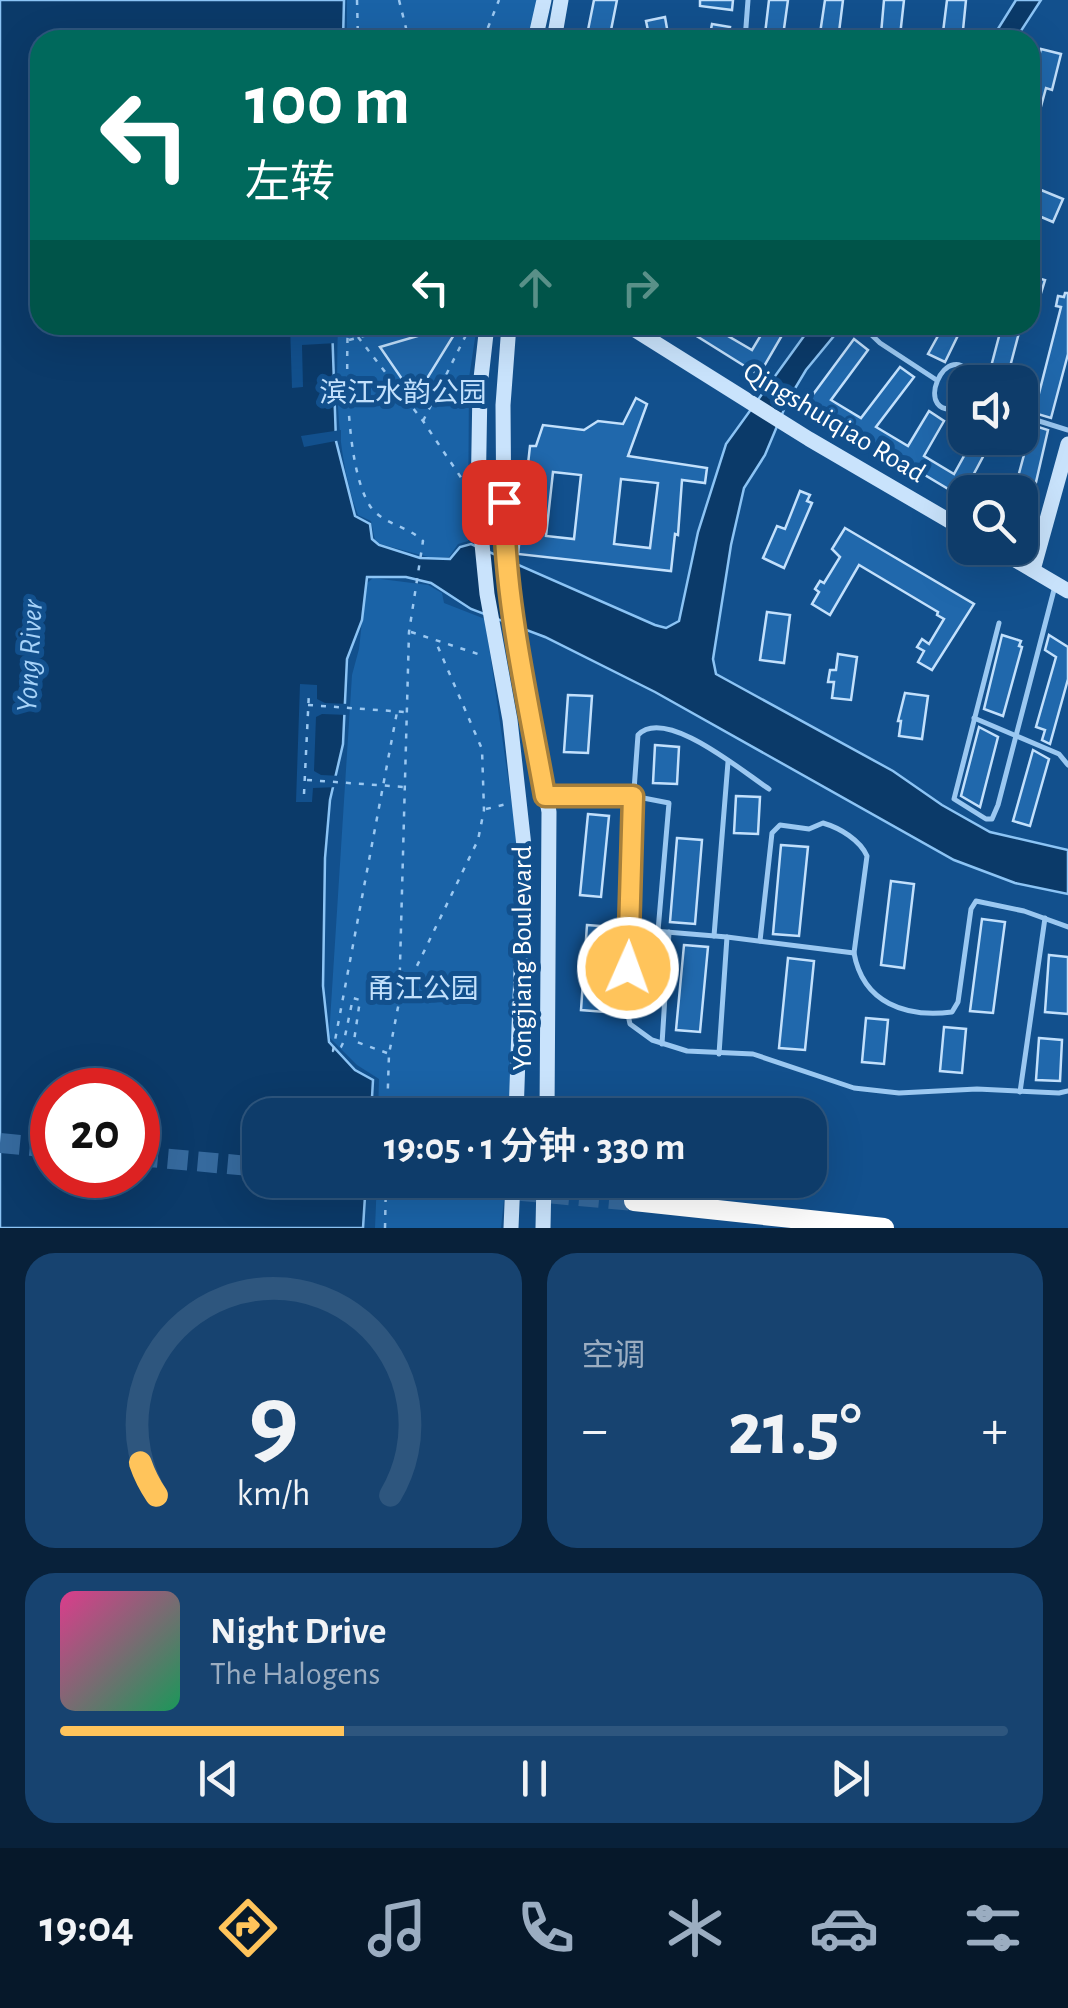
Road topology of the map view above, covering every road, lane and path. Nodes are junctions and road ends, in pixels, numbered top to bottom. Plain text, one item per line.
1 (356, 0) edge
2 (399, 0) edge
3 (499, 0) edge
4 (544, 0) edge
5 (561, 0) edge
6 (748, 0) edge
7 (358, 30) edge
8 (406, 30) edge
9 (487, 30) edge
10 (538, 30) edge
11 (556, 30) edge
12 (745, 30) edge
13 (347, 335) edge
14 (366, 335) edge
15 (465, 335) edge
16 (485, 335) edge
17 (508, 335) edge
18 (643, 335) edge
19 (871, 335) edge
20 (358, 337) junction
21 (347, 340) junction
22 (948, 368) edge
23 (935, 379) junction
24 (948, 408) edge
25 (423, 421) junction
26 (1038, 421) edge
27 (1068, 430) edge
28 (1068, 444) edge
29 (478, 504) junction
30 (948, 520) edge
31 (1024, 565) edge
32 (1033, 570) junction
33 (1062, 587) edge
34 (999, 623) dead end
35 (409, 632) junction
36 (435, 640) junction
37 (499, 661) junction
38 (309, 692) dead end
39 (308, 705) junction
40 (397, 712) junction
41 (406, 712) junction
42 (973, 718) junction
43 (1017, 736) junction
44 (728, 762) junction
45 (1068, 765) edge
46 (304, 780) junction
47 (383, 786) junction
48 (405, 787) junction
49 (769, 789) dead end
50 (304, 794) dead end
51 (545, 796) junction
52 (633, 796) junction
53 (1045, 918) junction
54 (1068, 927) edge
55 (630, 930) junction
56 (658, 932) junction
57 (669, 932) junction
58 (714, 936) junction
59 (727, 937) junction
60 (760, 940) junction
61 (854, 953) junction
62 (400, 1002) junction
63 (662, 1044) junction
64 (389, 1054) junction
65 (718, 1054) junction
66 (1068, 1091) edge
67 (1020, 1092) junction
68 (388, 1098) edge
69 (517, 1098) edge
70 (547, 1098) edge
71 (386, 1198) edge
72 (513, 1198) edge
73 (543, 1198) edge
74 (634, 1201) tunnel mouth
75 (385, 1228) edge
76 (512, 1228) edge
77 (542, 1228) edge
78 (884, 1228) edge

1 - 7 path
2 - 8 path
3 - 9 path
4 - 10 main road
5 - 11 main road
6 - 12 lane
13 - 21 path
14 - 20 path
15 - 25 path
16 - 29 main road, Yongjiang Boulevard
17 - 51 main road, Yongjiang Boulevard
18 - 30 main road, Qingshuiqiao Road
19 - 23 lane
20 - 21 path
20 - 25 path
21 - 35 path
22 - 23 lane
23 - 24 lane
25 - 29 path
26 - 27 lane
28 - 32 main road
29 - 37 main road, Yongjiang Boulevard
31 - 32 main road
32 - 33 main road
33 - 43 lane
34 - 42 lane
35 - 36 path
35 - 41 path
36 - 37 path
36 - 62 path
37 - 69 main road, Yongjiang Boulevard
38 - 39 path
39 - 40 path
39 - 46 path
40 - 41 path
40 - 47 path
41 - 48 path
42 - 43 lane
42 - 43 lane
43 - 45 lane
44 - 49 lane
44 - 52 lane
44 - 58 lane
46 - 47 path
46 - 50 path
47 - 48 path
47 - 64 path
48 - 62 path
51 - 52 lane
51 - 70 main road, Yongjiang Boulevard
52 - 55 lane
52 - 56 lane
53 - 54 lane
53 - 61 lane
53 - 67 lane
55 - 56 lane
55 - 63 lane
56 - 57 lane
57 - 58 lane
57 - 63 lane
58 - 59 lane
59 - 60 lane
59 - 65 lane
60 - 61 lane
60 - 61 lane
62 - 64 path
63 - 65 lane
64 - 68 path
65 - 67 lane
66 - 67 lane
71 - 75 path
72 - 76 main road
73 - 77 main road
74 - 78 highway

